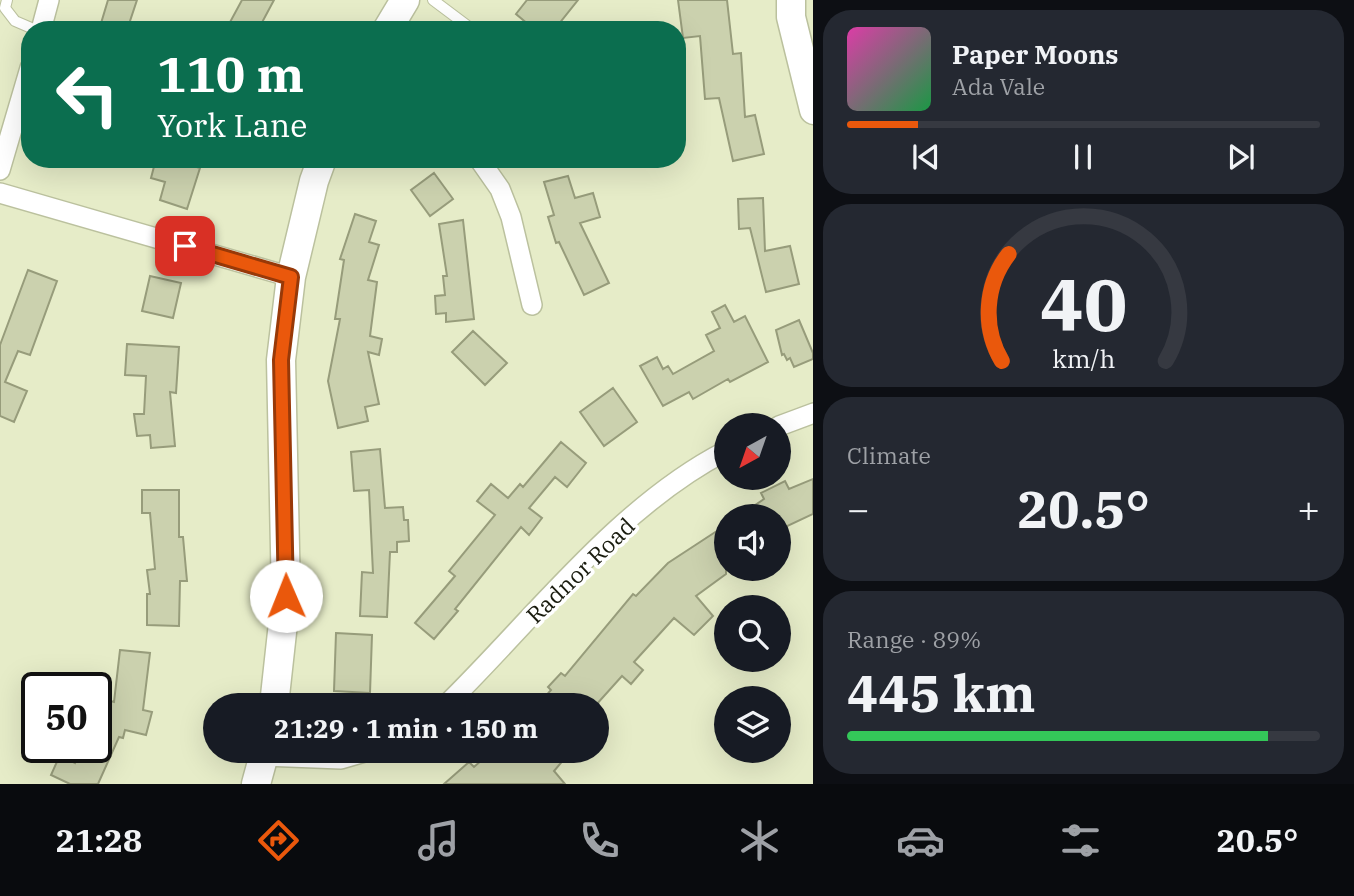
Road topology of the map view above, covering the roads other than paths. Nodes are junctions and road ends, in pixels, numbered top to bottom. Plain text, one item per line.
1 (7, 0) edge
2 (50, 0) edge
3 (405, 0) edge
4 (433, 0) edge
5 (791, 0) edge
6 (42, 21) edge
7 (392, 21) edge
8 (461, 21) edge
9 (21, 23) edge
10 (21, 99) edge
11 (813, 110) edge
12 (319, 168) edge
13 (485, 168) edge
14 (0, 170) edge
15 (0, 192) edge
16 (291, 277) junction
17 (532, 305) dead end
18 (813, 413) edge
19 (791, 421) edge
20 (714, 458) edge
21 (275, 693) edge
22 (458, 693) edge
23 (262, 763) edge
24 (256, 784) edge

1 - 9 lane
2 - 6 street
3 - 7 main road
4 - 8 lane
5 - 11 main road
10 - 14 street
12 - 16 main road
13 - 17 street
15 - 16 street
16 - 21 main road
18 - 19 street
20 - 22 street, Radnor Road
23 - 24 main road

